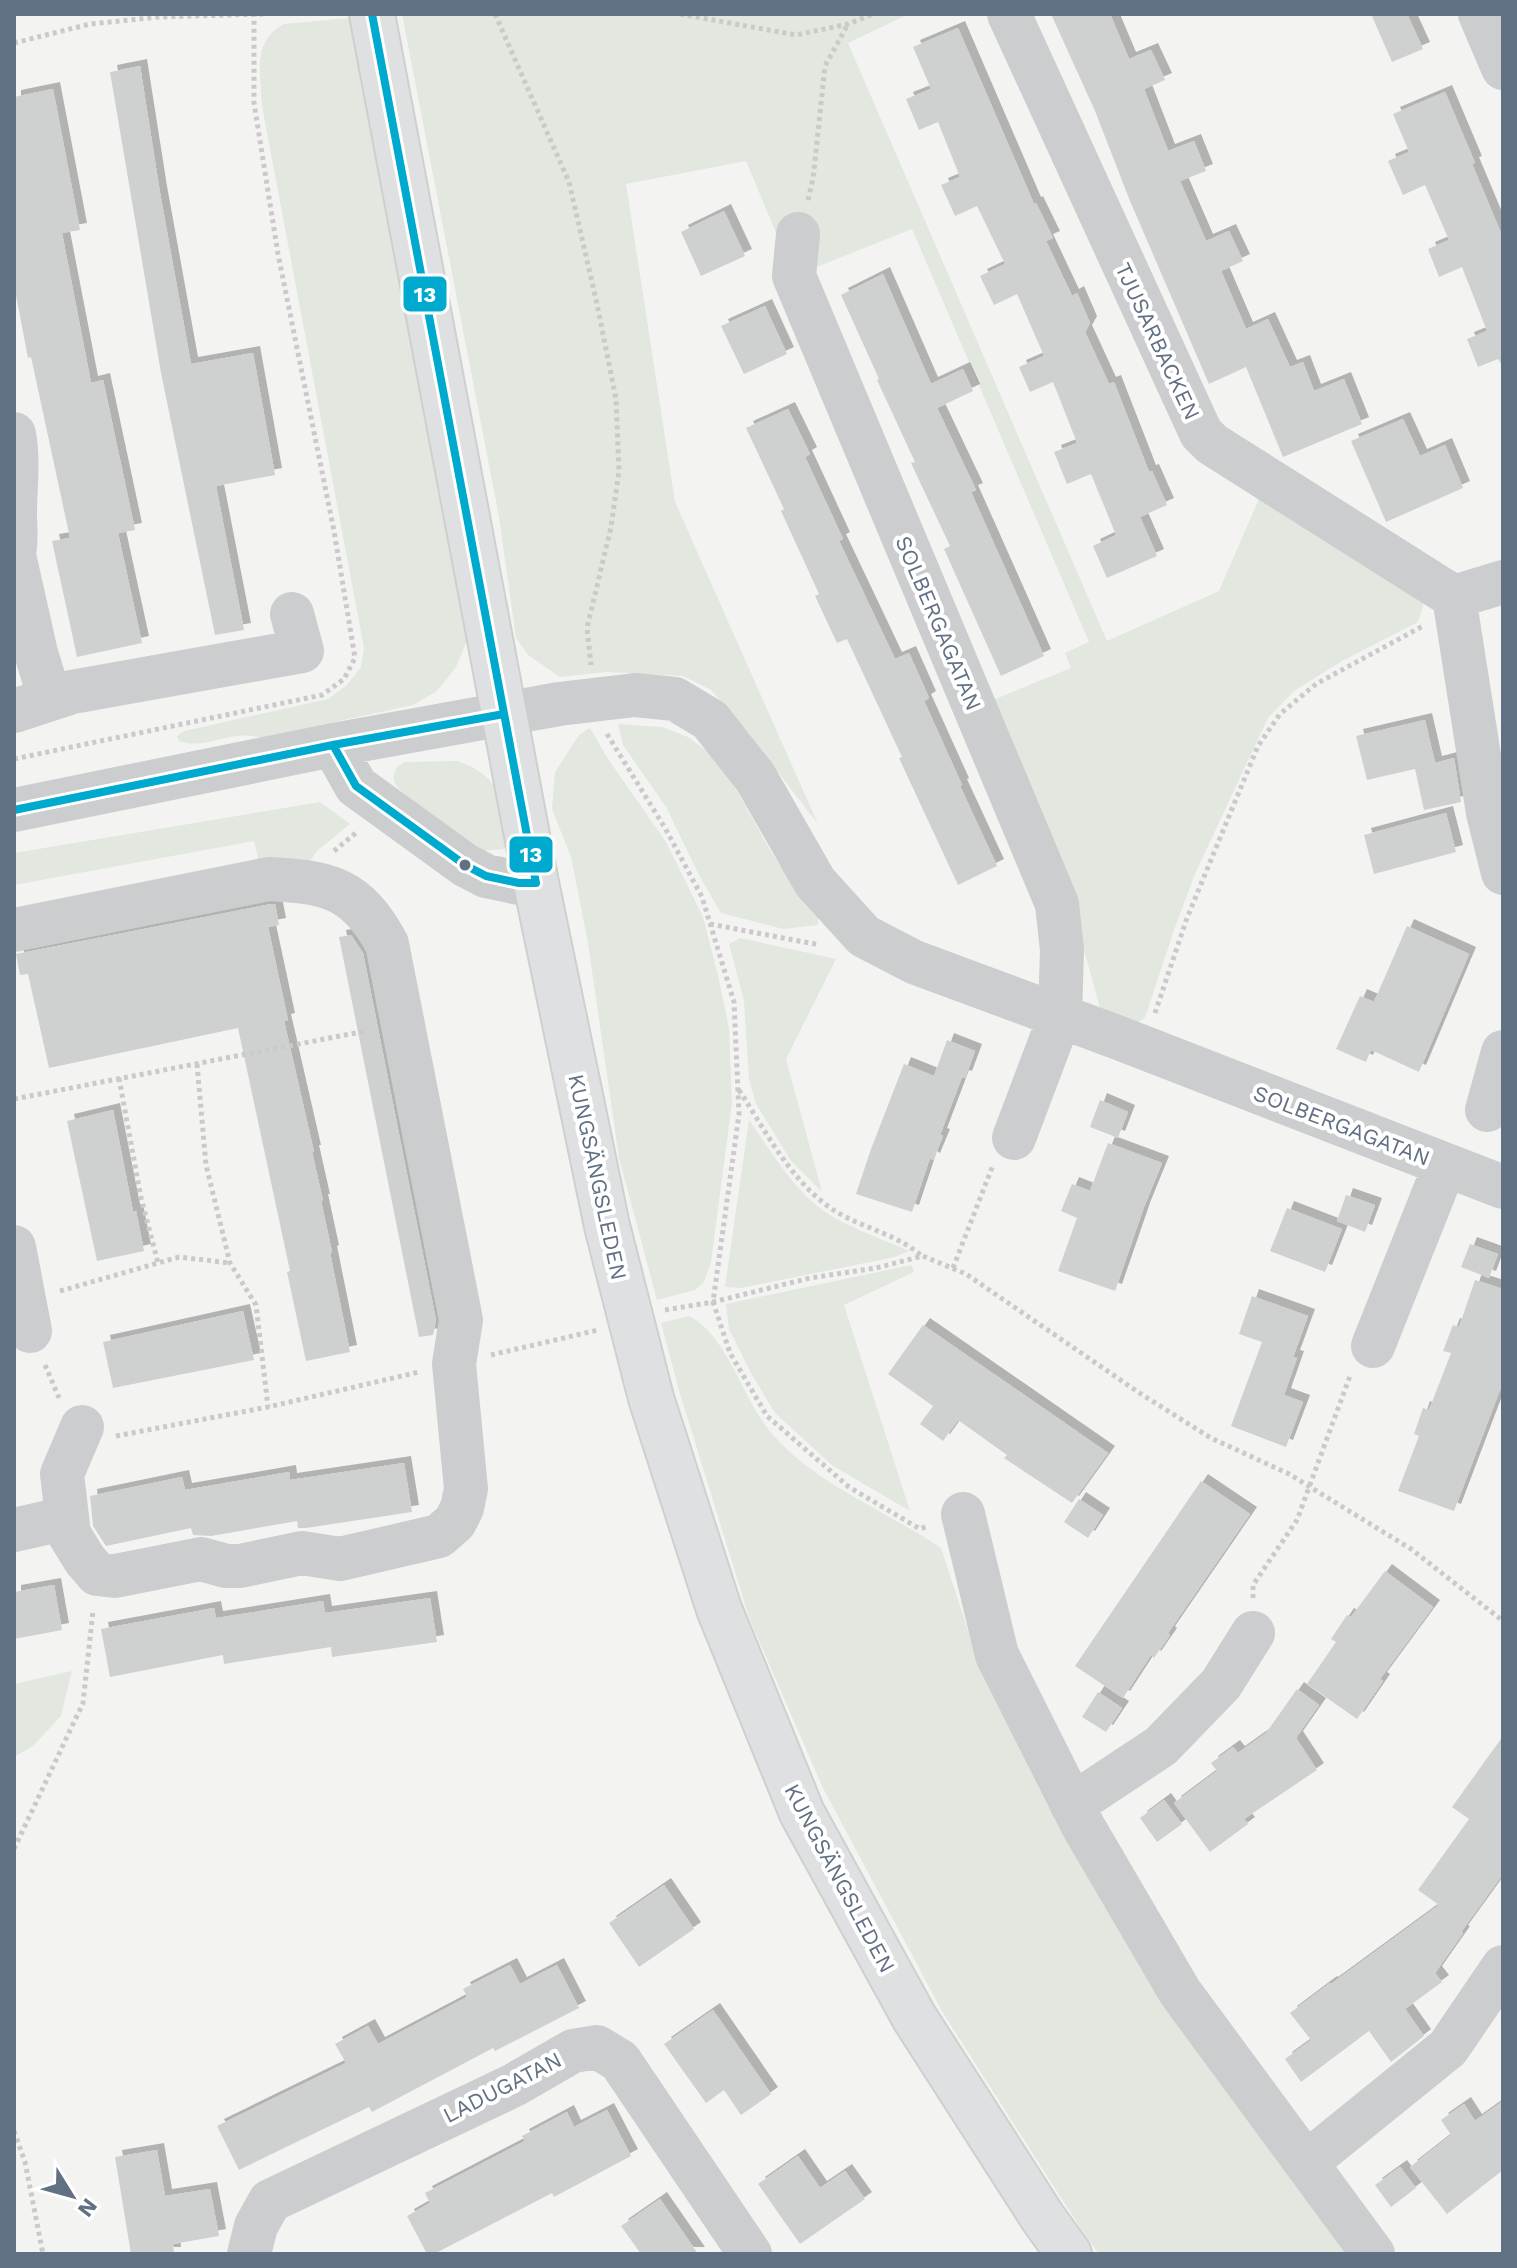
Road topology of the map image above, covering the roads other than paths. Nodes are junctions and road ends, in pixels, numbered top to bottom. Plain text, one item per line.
1 (372, 14) edge
2 (1009, 14) edge
3 (1480, 14) edge
4 (1503, 68) edge
5 (798, 234) road end
6 (14, 434) edge
7 (14, 554) edge
8 (1503, 582) edge
9 (1454, 597) junction
10 (292, 614) dead end
11 (35, 694) edge
12 (504, 714) junction
13 (333, 745) junction
14 (14, 810) edge
15 (1503, 873) edge
16 (536, 883) junction
17 (14, 930) edge
18 (1060, 1016) junction
19 (1503, 1052) edge
20 (1487, 1110) dead end
21 (1014, 1138) road end
22 (1445, 1165) junction
23 (1503, 1187) edge
24 (14, 1247) edge
25 (27, 1316) road end
26 (1373, 1346) road end
27 (82, 1427) road end
28 (963, 1514) road end
29 (67, 1518) junction
30 (14, 1530) edge
31 (1253, 1633) road end
32 (1072, 1805) junction
33 (1503, 1967) edge
34 (1306, 2163) junction
35 (249, 2254) edge
36 (750, 2254) edge
37 (1069, 2254) edge
38 (1373, 2254) edge

1 - 12 main road, KUNGSÄNGSLEDEN
2 - 9 street, TJUSARBACKEN
3 - 4 street
5 - 18 street, SOLBERGAGATAN
6 - 7 street
7 - 11 street
8 - 9 street
9 - 15 street
10 - 11 street
12 - 13 street, SOLBERGAGATAN
12 - 16 main road, KUNGSÄNGSLEDEN
12 - 18 street, SOLBERGAGATAN
13 - 14 street, SOLBERGAGATAN
13 - 16 street
16 - 37 main road, KUNGSÄNGSLEDEN
17 - 29 street
18 - 21 street, SOLBERGAGATAN
18 - 22 street, SOLBERGAGATAN
19 - 20 street
22 - 23 street, SOLBERGAGATAN
22 - 26 street, SOLBERGAGATAN
24 - 25 street
27 - 29 street
28 - 32 street
29 - 30 street
31 - 32 street
32 - 34 street
33 - 34 street
34 - 38 street
35 - 36 street, LADUGATAN

